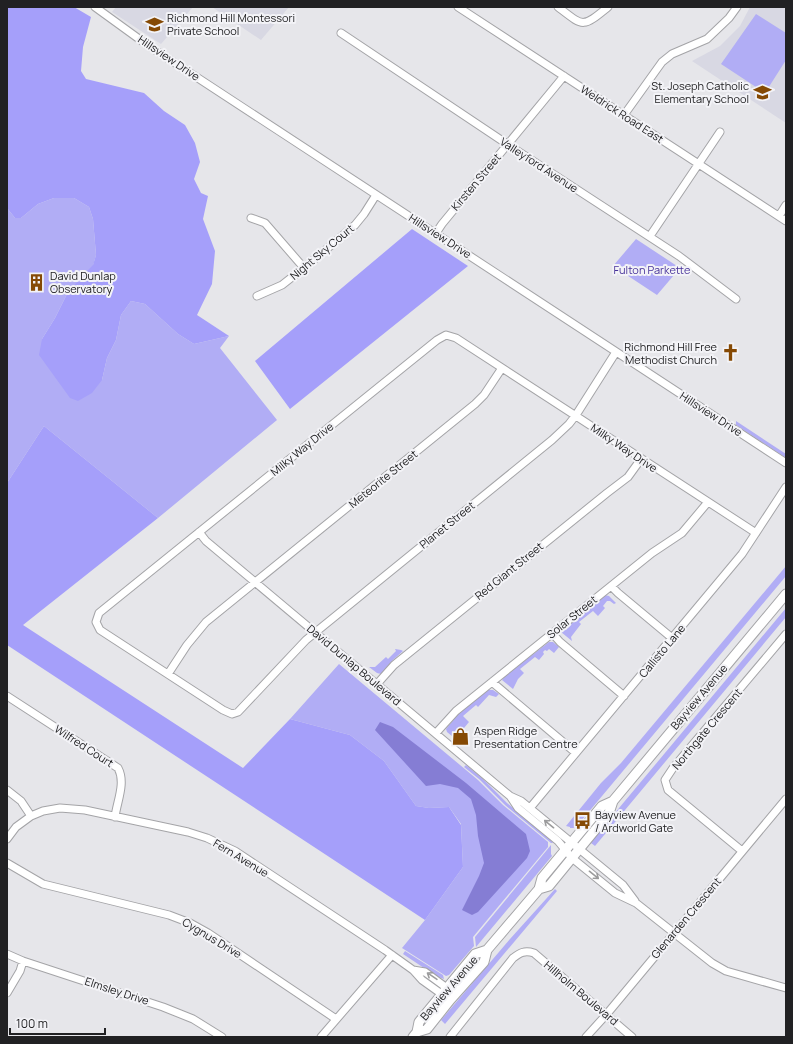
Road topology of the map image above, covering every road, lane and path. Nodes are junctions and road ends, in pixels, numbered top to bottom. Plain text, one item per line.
1 (95, 7) edge
2 (458, 7) edge
3 (558, 7) edge
4 (608, 7) edge
5 (737, 7) edge
6 (341, 32) dead end
7 (564, 76) junction
8 (624, 116) junction
9 (720, 132) dead end
10 (507, 144) junction
11 (698, 164) junction
12 (376, 195) junction
13 (786, 205) edge
14 (779, 216) junction
15 (251, 218) dead end
16 (786, 220) edge
17 (436, 233) junction
18 (650, 236) junction
19 (304, 268) junction
20 (257, 296) dead end
21 (736, 299) dead end
22 (616, 352) junction
23 (502, 368) junction
24 (576, 415) junction
25 (641, 459) junction
26 (786, 463) edge
27 (786, 487) edge
28 (708, 502) junction
29 (199, 532) junction
30 (756, 533) junction
31 (256, 582) junction
32 (611, 586) junction
33 (786, 594) edge
34 (315, 632) junction
35 (552, 634) junction
36 (786, 634) edge
37 (672, 638) junction
38 (168, 674) junction
39 (492, 682) junction
40 (377, 684) junction
41 (7, 696) edge
42 (624, 696) junction
43 (436, 733) junction
44 (576, 753) junction
45 (7, 790) edge
46 (510, 796) junction
47 (786, 799) edge
48 (613, 801) junction
49 (530, 808) junction
50 (31, 816) junction
51 (115, 817) junction
52 (7, 840) edge
53 (572, 842) junction
54 (580, 849) junction
55 (565, 850) junction
56 (742, 851) junction
57 (572, 858) junction
58 (7, 863) edge
59 (539, 889) junction
60 (636, 903) junction
61 (674, 934) junction
62 (7, 954) edge
63 (392, 955) junction
64 (24, 961) junction
65 (786, 988) edge
66 (7, 993) edge
67 (449, 994) junction
68 (606, 1015) junction
69 (336, 1019) junction
70 (415, 1035) edge
71 (222, 1037) edge
72 (321, 1037) edge
73 (450, 1037) edge
74 (586, 1037) edge
75 (632, 1037) edge

1 - 12 street, Hillsview Drive
2 - 7 street, Weldrick Road East
3 - 4 street
5 - 8 street
6 - 10 street, Valleyford Avenue
7 - 8 street, Weldrick Road East
7 - 10 street, Kirsten Street
8 - 11 street, Weldrick Road East
9 - 11 street
10 - 17 street, Kirsten Street
10 - 18 street, Valleyford Avenue
11 - 14 street, Weldrick Road East
11 - 18 street
12 - 17 street, Hillsview Drive
12 - 19 street, Night Sky Court
13 - 14 street
14 - 16 street, Weldrick Road East
15 - 19 street
17 - 22 street, Hillsview Drive
18 - 21 street, Valleyford Avenue
19 - 20 street, Night Sky Court
22 - 24 street, Planet Street
22 - 26 street, Hillsview Drive
23 - 24 street, Milky Way Drive
23 - 29 street, Milky Way Drive
23 - 31 street, Meteorite Street
24 - 25 street, Milky Way Drive
24 - 34 street, Planet Street
25 - 28 street, Milky Way Drive
25 - 40 street, Red Giant Street
27 - 30 street, Callisto Lane
28 - 30 street, Milky Way Drive
28 - 32 street, Solar Street
29 - 31 street, David Dunlap Boulevard
29 - 38 street, Milky Way Drive
30 - 37 street, Callisto Lane
31 - 34 street, David Dunlap Boulevard
31 - 38 street, Meteorite Street
32 - 35 street, Solar Street
32 - 37 street
33 - 48 main road, Bayview Avenue
34 - 38 street, Milky Way Drive
34 - 40 street, David Dunlap Boulevard
35 - 39 street, Solar Street
35 - 42 street
36 - 56 street, Northgate Crescent
37 - 42 street, Callisto Lane
39 - 43 street, Solar Street
39 - 44 street
40 - 43 street, David Dunlap Boulevard
41 - 51 street, Wilfred Court
42 - 44 street, Callisto Lane
43 - 46 street, David Dunlap Boulevard
44 - 49 street, Callisto Lane
45 - 50 street
46 - 49 street, David Dunlap Boulevard
46 - 55 street, David Dunlap Boulevard
47 - 56 street, Glenarden Crescent
48 - 53 main road, Bayview Avenue
48 - 54 main road, Bayview Avenue
53 -> 49 street, David Dunlap Boulevard
50 - 51 street, Fern Avenue
50 - 52 street, Fern Avenue
51 - 63 street, Fern Avenue
53 - 54 street, David Dunlap Boulevard
53 - 55 main road, Bayview Avenue
54 - 57 main road, Bayview Avenue
54 - 60 street, David Dunlap Boulevard
55 - 57 street, David Dunlap Boulevard
55 - 59 main road, Bayview Avenue
56 - 61 street, Glenarden Crescent
57 - 59 main road, Bayview Avenue
57 -> 60 street, David Dunlap Boulevard
58 - 69 street, Cygnus Drive
59 - 67 main road, Bayview Avenue
60 - 61 street
61 - 65 street
61 - 68 street, Glenarden Crescent
62 - 64 street, Elmsley Drive
63 - 67 street, Fern Avenue
63 - 69 street
64 - 66 street
64 - 71 street, Elmsley Drive
67 - 70 main road, Bayview Avenue
68 - 73 street, Hillholm Boulevard
68 - 74 street, Glenarden Crescent
68 - 75 street, Hillholm Boulevard
69 - 72 street

